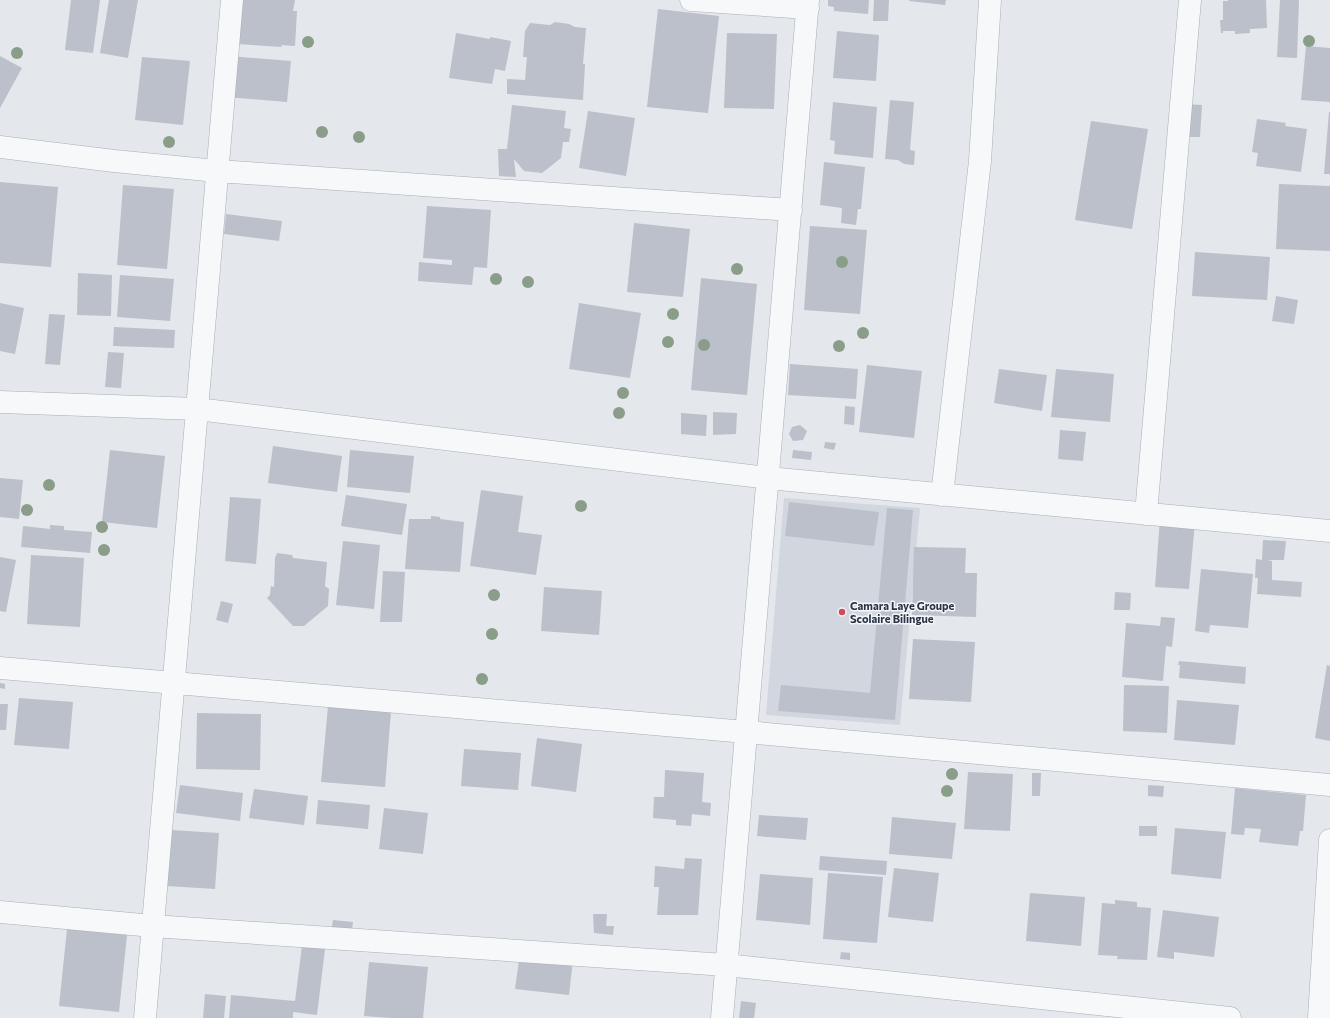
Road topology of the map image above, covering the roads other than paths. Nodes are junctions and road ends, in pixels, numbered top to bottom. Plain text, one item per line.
1 (232, 0) edge
2 (691, 0) edge
3 (990, 0) edge
4 (1190, 0) edge
5 (808, 4) edge
6 (0, 147) edge
7 (217, 171) junction
8 (791, 210) junction
9 (0, 402) edge
10 (197, 409) junction
11 (768, 478) junction
12 (942, 495) junction
13 (1146, 514) junction
14 (1330, 529) edge
15 (0, 668) edge
16 (173, 682) junction
17 (746, 732) junction
18 (1330, 785) edge
19 (1330, 840) edge
20 (0, 912) edge
21 (153, 926) junction
22 (726, 965) junction
23 (145, 1018) edge
24 (722, 1018) edge
25 (1230, 1018) edge
26 (1319, 1018) edge

1 - 7 street
2 - 5 street
3 - 12 street
4 - 13 street
5 - 8 street
6 - 7 street
7 - 8 street
7 - 10 street
8 - 11 street
9 - 10 street
10 - 11 street
10 - 16 street
11 - 12 street
11 - 17 street
12 - 13 street
13 - 14 street
15 - 16 street
16 - 17 street
16 - 21 street
17 - 18 street
17 - 22 street
19 - 26 street
20 - 21 street
21 - 22 street
21 - 23 street
22 - 24 street
22 - 25 street

